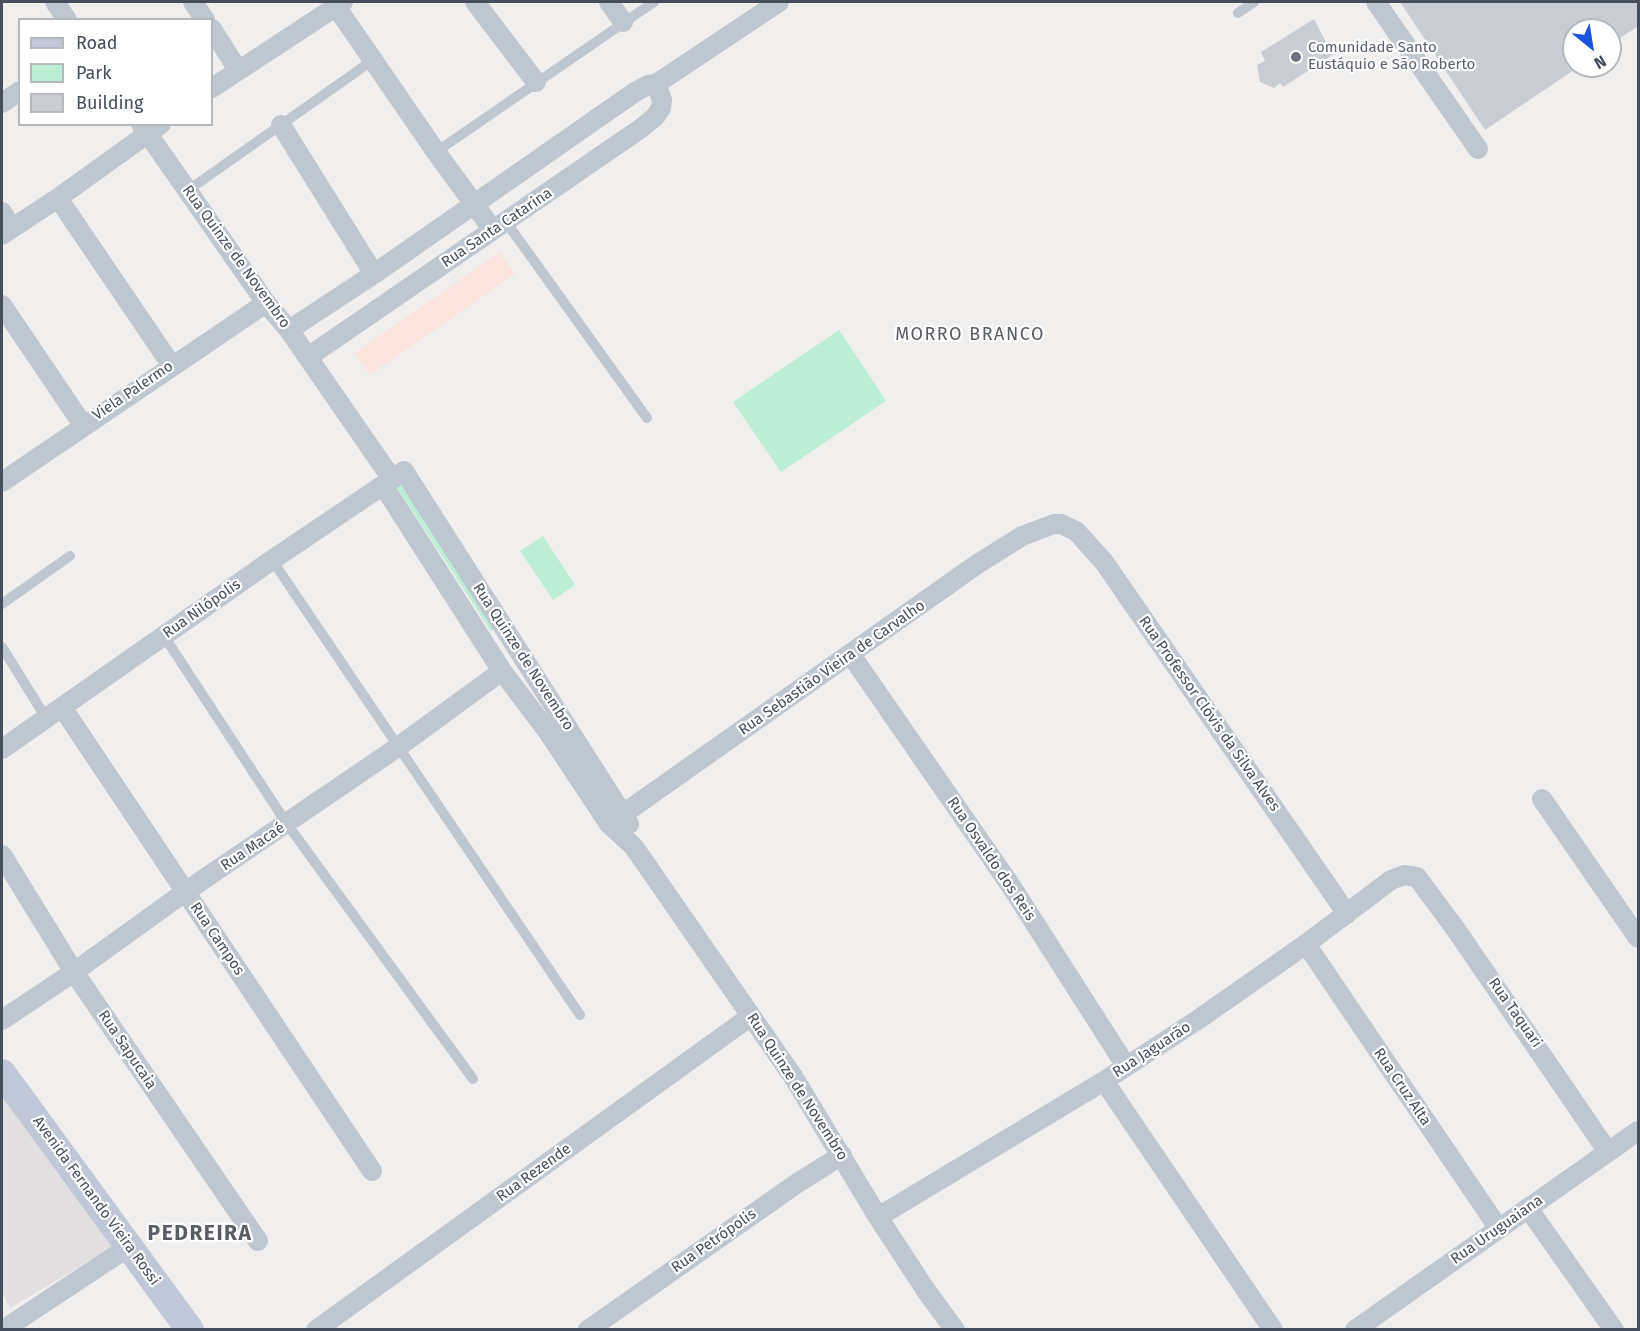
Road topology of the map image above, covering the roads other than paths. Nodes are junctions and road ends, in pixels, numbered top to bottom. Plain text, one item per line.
1 (55, 2) edge
2 (193, 2) edge
3 (475, 2) edge
4 (609, 2) edge
5 (654, 2) edge
6 (779, 2) edge
7 (1254, 2) edge
8 (1376, 2) edge
9 (337, 3) edge
10 (1238, 13) dead end
11 (66, 18) edge
12 (204, 18) edge
13 (623, 22) junction
14 (213, 31) edge
15 (373, 60) junction
16 (238, 70) junction
17 (536, 82) junction
18 (656, 84) junction
19 (213, 87) edge
20 (18, 92) edge
21 (2, 103) edge
22 (281, 125) junction
23 (150, 128) edge
24 (1478, 149) dead end
25 (436, 152) junction
26 (187, 191) junction
27 (58, 198) junction
28 (474, 204) junction
29 (5, 225) edge
30 (500, 226) junction
31 (374, 274) junction
32 (266, 303) junction
33 (2, 305) edge
34 (289, 330) junction
35 (308, 357) junction
36 (172, 366) junction
37 (647, 418) dead end
38 (83, 425) junction
39 (393, 478) junction
40 (2, 482) edge
41 (1061, 524) joint
42 (70, 556) dead end
43 (272, 560) junction
44 (2, 604) edge
45 (509, 634) junction
46 (164, 636) junction
47 (2, 647) edge
48 (488, 648) junction
49 (851, 655) junction
50 (502, 671) junction
51 (54, 712) junction
52 (398, 747) junction
53 (2, 749) edge
54 (1542, 799) dead end
55 (617, 819) junction
56 (287, 824) junction
57 (2, 855) edge
58 (1417, 877) joint
59 (185, 891) junction
60 (1347, 914) junction
61 (1638, 938) edge
62 (1305, 944) junction
63 (74, 972) junction
64 (580, 1016) dead end
65 (751, 1016) junction
66 (2, 1020) edge
67 (1126, 1066) junction
68 (2, 1073) edge
69 (473, 1079) dead end
70 (1104, 1081) junction
71 (1638, 1131) edge
72 (1608, 1152) junction
73 (842, 1155) junction
74 (372, 1171) dead end
75 (1528, 1208) junction
76 (878, 1217) junction
77 (1499, 1229) junction
78 (258, 1240) dead end
79 (130, 1246) junction
80 (3, 1329) edge
81 (190, 1329) edge
82 (316, 1329) edge
83 (588, 1329) edge
84 (955, 1329) edge
85 (1273, 1329) edge
86 (1355, 1329) edge
87 (1614, 1329) edge

1 - 11 street
2 - 12 street
3 - 17 street
4 - 13 street
5 - 13 lane
6 - 18 street
7 - 10 lane
8 - 24 street
9 - 15 street
9 - 16 street
13 - 17 lane
14 - 16 street
15 - 22 lane
15 - 25 street
16 - 19 street
17 - 25 lane
18 - 28 street
18 - 30 street, Rua Santa Catarina
20 - 21 street
22 - 26 lane
22 - 31 street
23 - 26 street, Rua Quinze de Novembro
23 - 27 street
25 - 28 street
26 - 32 street, Rua Quinze de Novembro
27 - 29 street
27 - 36 street
28 - 30 street
28 - 31 street
30 - 35 street, Rua Santa Catarina
30 - 37 lane
31 - 34 street
32 - 34 street, Rua Quinze de Novembro
32 - 36 street, Viela Palermo
33 - 38 street
34 - 35 street, Rua Quinze de Novembro
35 - 39 street, Rua Quinze de Novembro
36 - 38 street, Viela Palermo
38 - 40 street, Viela Palermo
39 - 43 street, Rua Nilópolis
39 - 45 street, Rua Quinze de Novembro
39 - 48 street, Rua Quinze de Novembro
41 - 49 street, Rua Sebastião Vieira de Carvalho
41 - 60 street, Rua Professor Clóvis da Silva Alves
42 - 44 lane
43 - 46 street, Rua Nilópolis
43 - 52 lane
45 - 48 street
45 - 55 street, Rua Quinze de Novembro
46 - 51 street, Rua Nilópolis
46 - 56 lane
47 - 51 lane
48 - 50 street, Rua Quinze de Novembro
49 - 55 street, Rua Sebastião Vieira de Carvalho
49 - 67 street, Rua Osvaldo dos Reis
50 - 52 street, Rua Macaé
50 - 55 street, Rua Quinze de Novembro
51 - 53 street, Rua Nilópolis
51 - 59 street, Rua Campos
52 - 56 street, Rua Macaé
52 - 64 lane
54 - 61 street
55 - 65 street, Rua Quinze de Novembro
56 - 59 street, Rua Macaé
56 - 69 lane
57 - 63 street, Rua Sapucaia
58 - 60 street, Rua Jaguarão
58 - 72 street, Rua Taquari
59 - 63 street, Rua Macaé
59 - 74 street, Rua Campos
60 - 62 street, Rua Jaguarão
62 - 67 street, Rua Jaguarão
62 - 77 street, Rua Cruz Alta
63 - 66 street, Rua Macaé
63 - 78 street, Rua Sapucaia
65 - 73 street, Rua Quinze de Novembro
65 - 82 street, Rua Rezende
67 - 70 street, Rua Jaguarão
68 - 79 street, Avenida Fernando Vieira Rossi
70 - 76 street, Rua Jaguarão
70 - 85 street
71 - 72 street, Rua Uruguaiana
72 - 75 street, Rua Uruguaiana
73 - 76 street, Rua Quinze de Novembro
73 - 83 street, Rua Petrópolis
75 - 77 street, Rua Uruguaiana
75 - 87 street
76 - 84 street, Rua Quinze de Novembro
77 - 86 street, Rua Uruguaiana
79 - 80 street
79 - 81 street, Avenida Fernando Vieira Rossi

